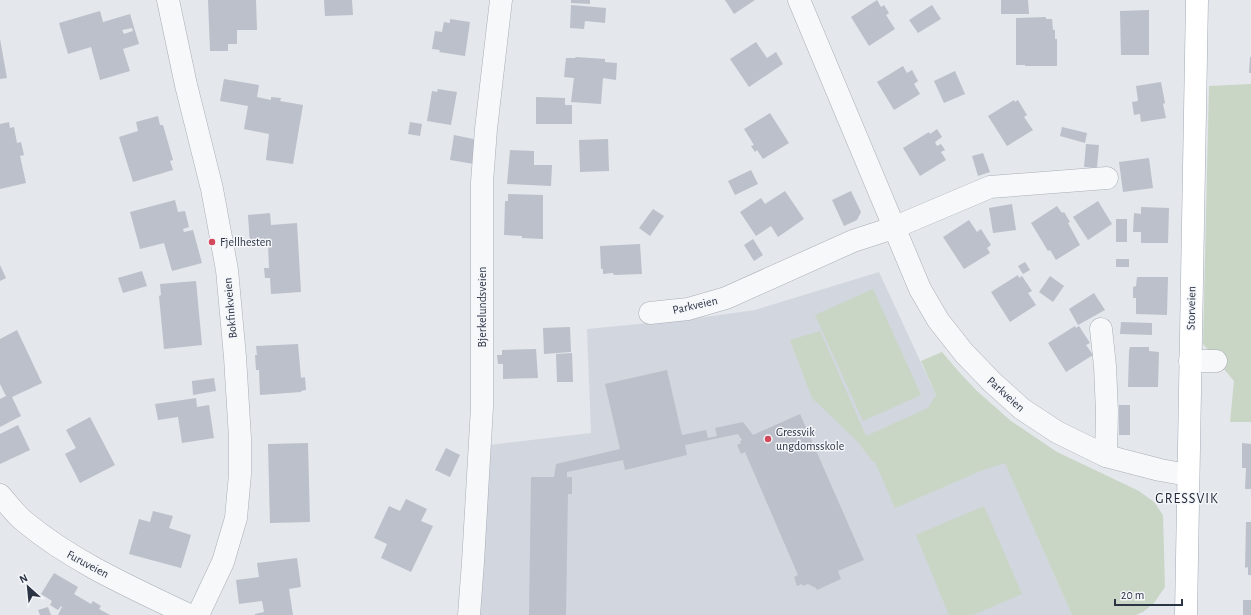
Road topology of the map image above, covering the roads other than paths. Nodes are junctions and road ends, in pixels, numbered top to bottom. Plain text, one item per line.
1 (168, 0) edge
2 (501, 0) edge
3 (799, 0) edge
4 (1197, 0) edge
5 (1107, 178) dead end
6 (893, 228) junction
7 (650, 313) dead end
8 (1101, 329) dead end
9 (1190, 360) junction
10 (1216, 361) dead end
11 (1106, 456) junction
12 (1188, 475) junction
13 (0, 495) edge
14 (189, 615) edge
15 (198, 615) edge
16 (469, 615) edge
17 (1186, 615) edge

1 - 15 street, Bokfinkveien
2 - 16 street, Bjerkelundsveien
3 - 6 street, Parkveien
4 - 9 main road, Storveien
5 - 6 street, Parkveien
6 - 7 street, Parkveien
6 - 11 street, Parkveien
8 - 11 street
9 - 10 street
9 - 12 main road, Storveien
11 - 12 street, Parkveien
12 - 17 main road, Storveien
13 - 14 street, Furuveien

